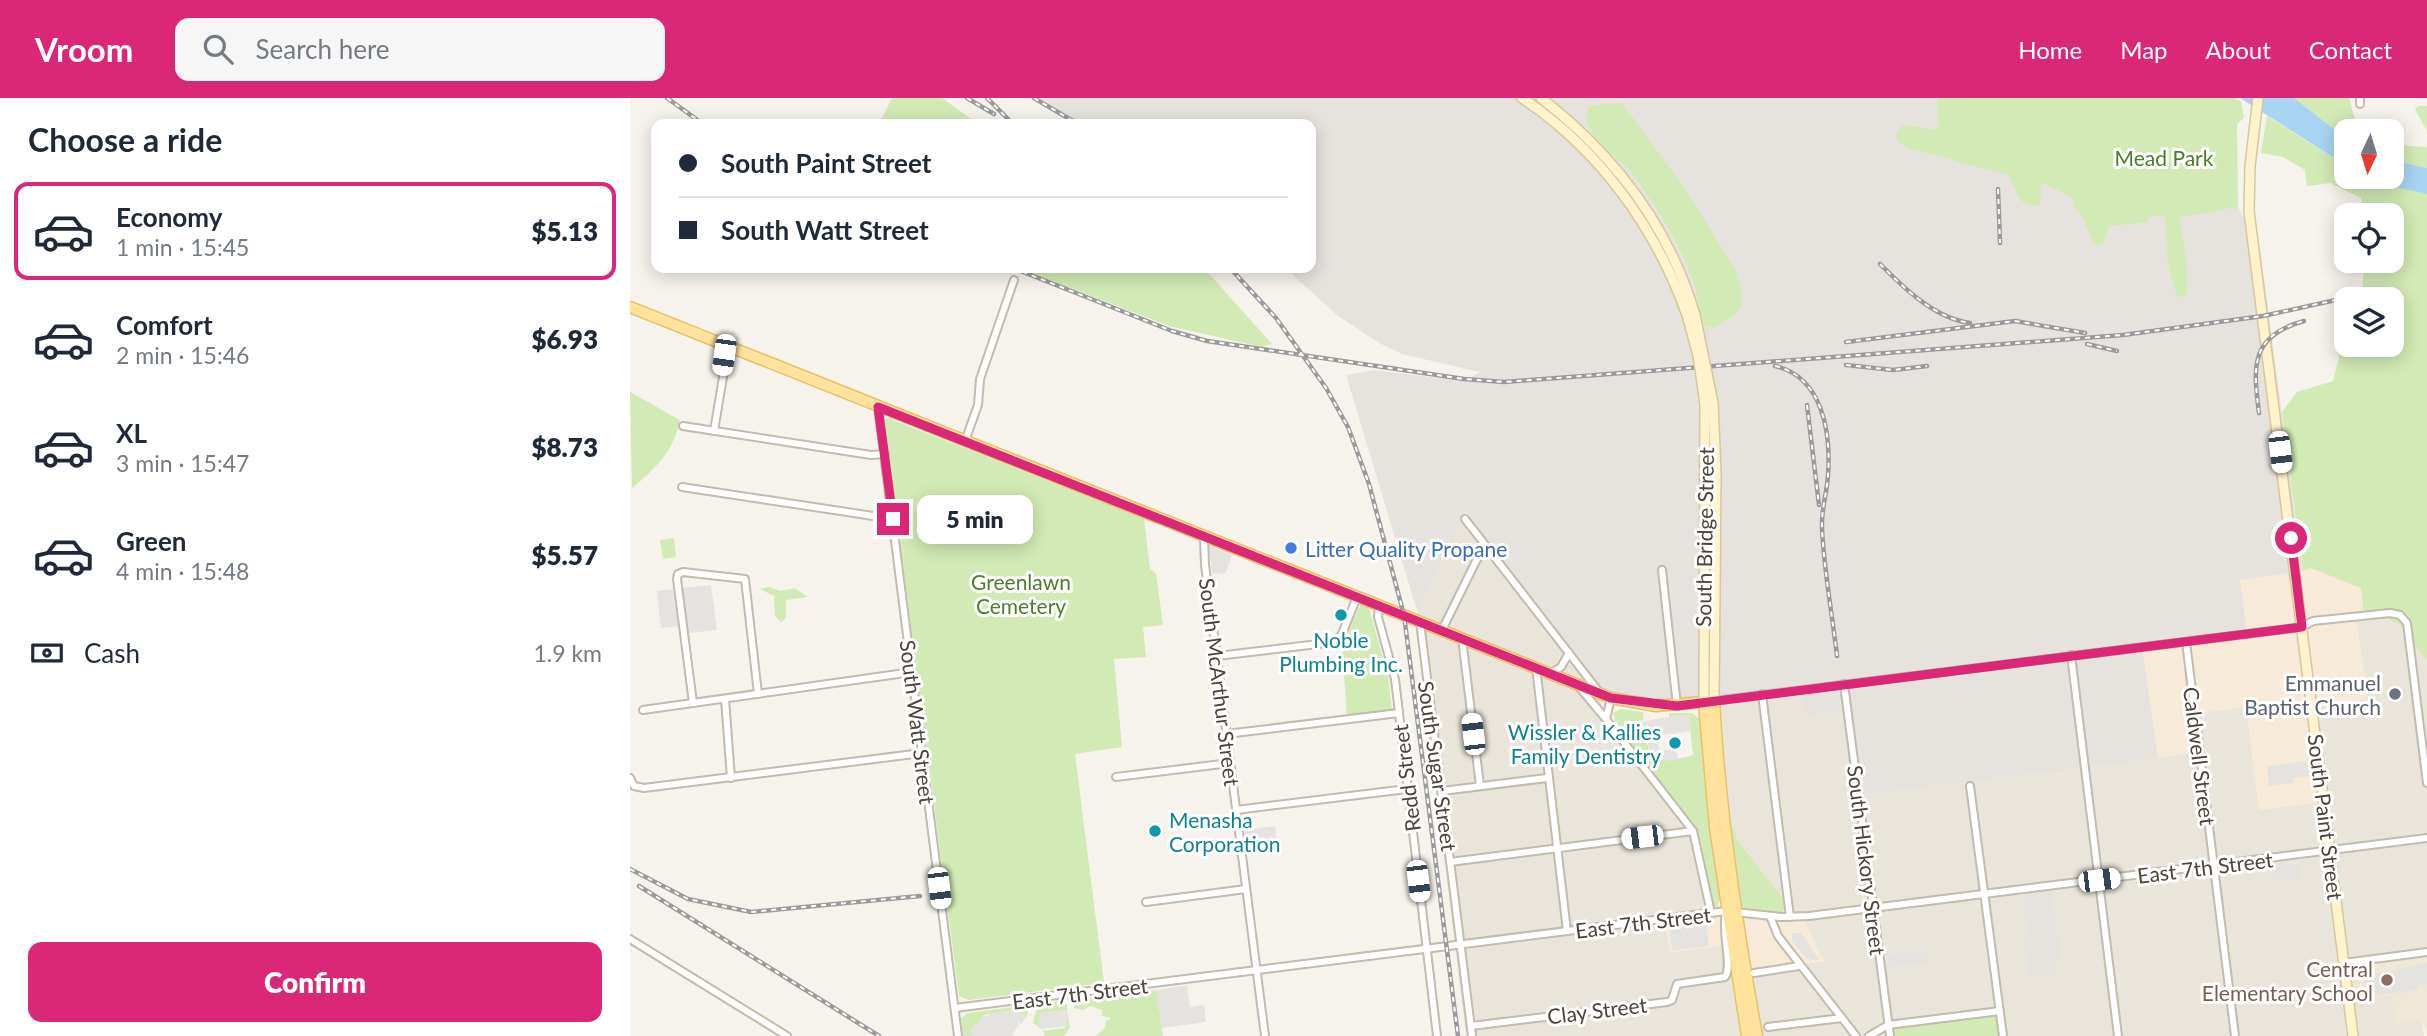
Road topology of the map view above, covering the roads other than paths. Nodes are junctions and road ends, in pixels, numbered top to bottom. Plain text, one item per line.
1 (1522, 98) edge
2 (1541, 98) edge
3 (2258, 98) edge
4 (1014, 280) dead end
5 (630, 307) edge
6 (1691, 315) junction
7 (727, 346) junction
8 (878, 407) junction
9 (683, 426) dead end
10 (714, 431) junction
11 (964, 441) junction
12 (885, 454) junction
13 (682, 487) dead end
14 (893, 519) junction
15 (1465, 519) dead end
16 (1204, 537) junction
17 (1485, 545) junction
18 (1662, 570) dead end
19 (1357, 597) junction
20 (1379, 606) junction
21 (1420, 622) junction
22 (2302, 627) junction
23 (1442, 630) junction
24 (1462, 639) junction
25 (2186, 642) junction
26 (1569, 653) junction
27 (2071, 655) junction
28 (1217, 656) junction
29 (1536, 667) junction
30 (912, 671) junction
31 (1550, 673) junction
32 (1576, 684) junction
33 (1844, 684) junction
34 (758, 694) junction
35 (1600, 694) junction
36 (1762, 694) junction
37 (1611, 698) junction
38 (725, 699) junction
39 (1709, 702) junction
40 (693, 703) junction
41 (1677, 706) junction
42 (643, 710) dead end
43 (1399, 713) junction
44 (1606, 719) junction
45 (1226, 734) junction
46 (922, 753) junction
47 (1230, 763) junction
48 (1116, 777) dead end
49 (630, 778) edge
50 (732, 778) junction
51 (1547, 778) junction
52 (2427, 783) edge
53 (1480, 786) junction
54 (1970, 786) dead end
55 (1407, 789) junction
56 (1442, 791) junction
57 (1236, 810) junction
58 (1693, 831) junction
59 (2427, 838) edge
60 (1556, 848) junction
61 (2330, 850) junction
62 (1450, 862) junction
63 (2214, 866) junction
64 (2099, 880) junction
65 (1246, 889) junction
66 (1984, 892) junction
67 (1146, 902) dead end
68 (1874, 908) junction
69 (1732, 911) junction
70 (1711, 913) junction
71 (1770, 916) junction
72 (1790, 917) junction
73 (1567, 931) junction
74 (630, 939) edge
75 (1460, 945) junction
76 (1426, 950) junction
77 (2427, 953) edge
78 (2344, 963) junction
79 (1800, 966) junction
80 (1257, 971) junction
81 (1754, 973) dead end
82 (955, 1008) junction
83 (2000, 1011) junction
84 (1842, 1018) junction
85 (1888, 1025) junction
86 (1471, 1026) junction
87 (1768, 1027) dead end
88 (787, 1036) edge
89 (958, 1036) edge
90 (1265, 1036) edge
91 (1437, 1036) edge
92 (1472, 1036) edge
93 (1747, 1036) edge
94 (1758, 1036) edge
95 (1856, 1036) edge
96 (1869, 1036) edge
97 (1890, 1036) edge
98 (2003, 1036) edge
99 (2118, 1036) edge
100 (2235, 1036) edge
101 (2353, 1036) edge

1 - 6 main road, South Bridge Street
2 - 6 main road, South Bridge Street
3 - 22 main road, South Paint Street
4 - 11 street
5 - 7 main road
6 - 39 main road, South Bridge Street, bridge
7 - 8 main road
7 - 10 street
8 - 11 main road
8 - 12 street, South Watt Street
9 - 10 street
10 - 12 street
11 - 16 main road
12 - 14 street, South Watt Street
13 - 14 street
14 - 30 street, South Watt Street
15 - 17 street
16 - 19 main road
16 - 28 street, South McArthur Street
17 - 23 street
17 - 26 street
18 - 41 street
19 - 20 main road
19 - 28 street
20 - 21 main road
20 - 43 street, Redd Street
21 - 23 main road
21 - 56 street, South Sugar Street
22 - 25 street
22 - 52 street
22 - 61 main road, South Paint Street
23 - 24 main road
24 - 29 main road
24 - 53 street
25 - 27 street
25 - 63 street, Caldwell Street
26 - 31 street
26 - 35 street
27 - 33 street
27 - 64 street
28 - 45 street, South McArthur Street
29 - 31 main road
29 - 51 street
30 - 34 street
30 - 46 street, South Watt Street
31 - 32 main road
32 - 35 main road
32 - 44 street
33 - 36 street
33 - 68 street, South Hickory Street
34 - 38 street
34 - 40 street
35 - 37 main road
36 - 39 street
36 - 72 street
37 - 41 main road
37 - 44 street
38 - 40 street
38 - 50 street
39 - 41 main road
39 - 69 main road, South Bridge Street
40 - 42 street
43 - 45 street
43 - 55 street, Redd Street
44 - 58 street
45 - 47 street, South McArthur Street
46 - 50 street
46 - 82 street, South Watt Street
47 - 48 street
47 - 57 street, South McArthur Street
49 - 50 street
51 - 53 street
51 - 60 street
53 - 56 street
54 - 66 street
55 - 57 street
55 - 76 street, Redd Street
56 - 62 street, South Sugar Street
57 - 65 street, South McArthur Street
58 - 60 street
58 - 70 street
59 - 61 street, East 7th Street
60 - 62 street
60 - 73 street
61 - 63 street, East 7th Street
61 - 78 main road, South Paint Street
62 - 75 street, South Sugar Street
63 - 64 street, East 7th Street
63 - 100 street, Caldwell Street
64 - 66 street, East 7th Street
64 - 99 street
65 - 67 street
65 - 80 street, South McArthur Street
66 - 68 street, East 7th Street
66 - 83 street
68 - 72 street, East 7th Street
68 - 85 street, South Hickory Street
69 - 70 street, East 7th Street
69 - 71 street, East 7th Street
69 - 86 street, Clay Street
69 - 93 main road, South Bridge Street
69 - 94 main road, South Bridge Street
70 - 73 street, East 7th Street
71 - 72 street, East 7th Street
71 - 79 street
73 - 75 street, East 7th Street
74 - 88 street
75 - 76 street, East 7th Street
75 - 86 street, South Sugar Street
76 - 80 street, East 7th Street
76 - 91 street, Redd Street
77 - 78 street
78 - 101 main road, South Paint Street
79 - 81 street
79 - 84 street
80 - 82 street, East 7th Street
80 - 90 street, South McArthur Street
82 - 89 street, South Watt Street
83 - 85 street
83 - 98 street
84 - 87 street
84 - 95 street
85 - 96 street
85 - 97 street, South Hickory Street
86 - 92 street, South Sugar Street

